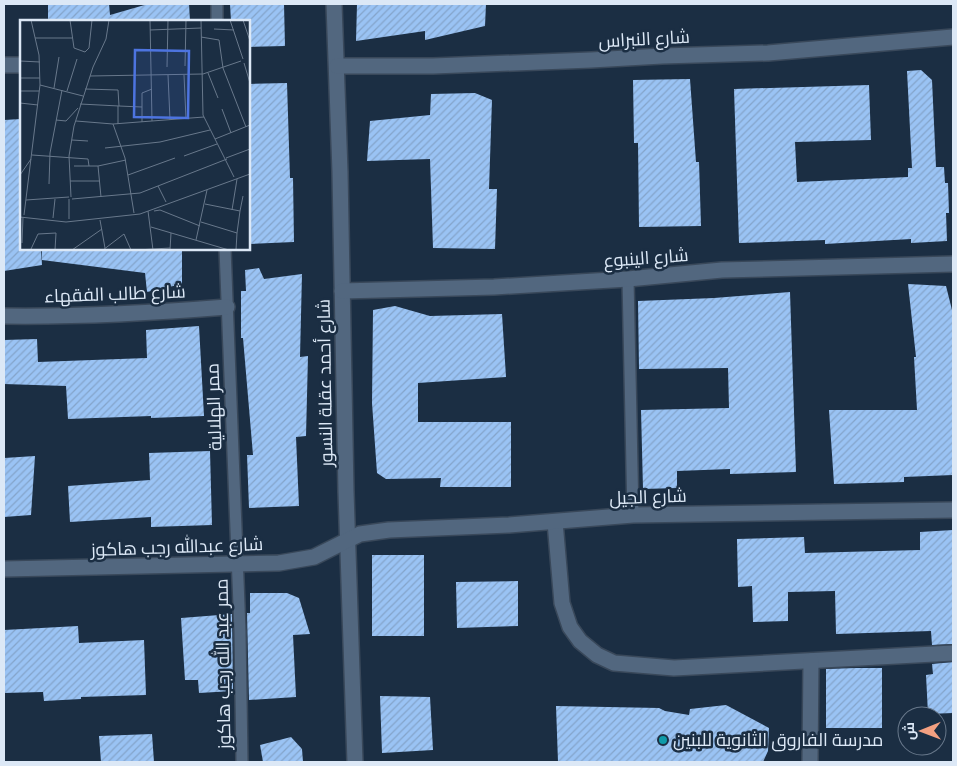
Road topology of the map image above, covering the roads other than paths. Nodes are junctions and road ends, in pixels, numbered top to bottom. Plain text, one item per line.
1 (217, 4) edge
2 (334, 4) edge
3 (217, 20) edge
4 (953, 37) edge
5 (20, 64) edge
6 (4, 65) edge
7 (337, 66) junction
8 (226, 250) edge
9 (953, 264) edge
10 (628, 278) junction
11 (342, 291) junction
12 (227, 308) junction
13 (4, 316) edge
14 (953, 510) edge
15 (633, 515) junction
16 (555, 522) junction
17 (348, 541) junction
18 (238, 564) junction
19 (4, 570) edge
20 (953, 653) edge
21 (811, 661) junction
22 (242, 762) edge
23 (355, 762) edge
24 (810, 762) edge

1 - 3 lane
2 - 7 street, شارع أحمد عقلة النسور
4 - 7 street, شارع النبراس
5 - 6 street
7 - 11 street, شارع أحمد عقلة النسور
8 - 12 lane, ممر الهلالية
9 - 10 street, شارع الينبوع
10 - 11 street, شارع الينبوع
10 - 15 lane
11 - 17 street, شارع أحمد عقلة النسور
12 - 13 street, شارع طالب الفقهاء
12 - 18 lane, ممر الهلالية
14 - 15 street, شارع الجيل
15 - 16 street, شارع الجيل
16 - 17 street, شارع الجيل
16 - 21 street
17 - 18 street, شارع عبدالله رجب هاكوز
17 - 23 street, شارع أحمد عقلة النسور
18 - 19 street, شارع عبدالله رجب هاكوز
18 - 22 lane, ممر عبد الله رجب هاكوز
20 - 21 street
21 - 24 street

